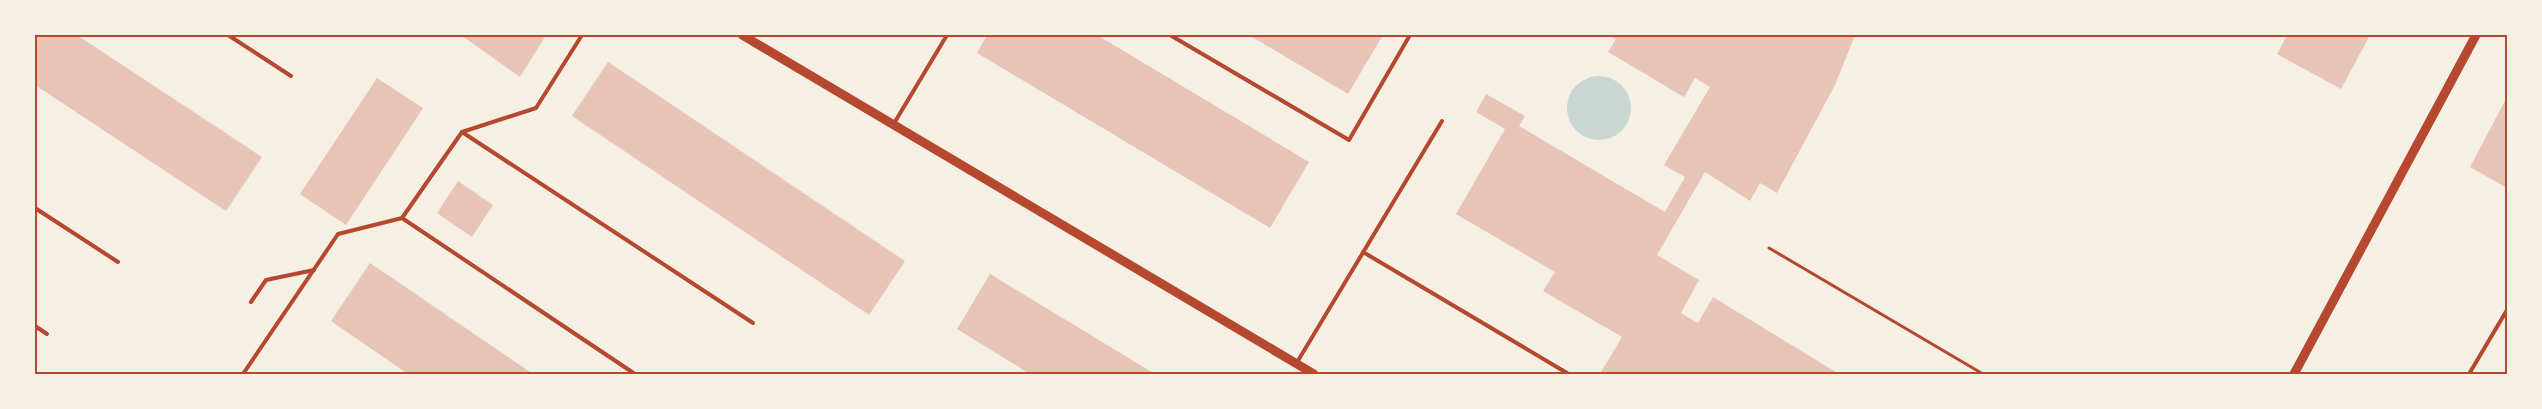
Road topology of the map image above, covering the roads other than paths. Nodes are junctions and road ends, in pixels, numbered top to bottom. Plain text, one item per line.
1 (228, 35) edge
2 (582, 35) edge
3 (742, 35) edge
4 (947, 35) edge
5 (1170, 35) edge
6 (1410, 35) edge
7 (2476, 35) edge
8 (291, 76) dead end
9 (1442, 121) dead end
10 (893, 125) junction
11 (462, 132) junction
12 (35, 208) edge
13 (402, 218) junction
14 (1363, 252) junction
15 (118, 262) dead end
16 (314, 270) junction
17 (252, 302) dead end
18 (2507, 310) edge
19 (753, 323) dead end
20 (35, 326) edge
21 (47, 334) dead end
22 (1296, 364) junction
23 (244, 373) edge
24 (1567, 373) edge
25 (635, 374) edge
26 (1314, 374) edge
27 (2294, 374) edge
28 (2469, 374) edge

1 - 8 lane
2 - 11 lane
3 - 10 street
4 - 10 lane
5 - 6 lane
7 - 27 street
9 - 14 lane
10 - 22 street
11 - 13 lane
11 - 19 lane
12 - 15 lane
13 - 16 lane
13 - 25 lane
14 - 22 lane
14 - 24 lane
16 - 17 lane
16 - 23 lane
18 - 28 lane
20 - 21 lane
22 - 26 street

